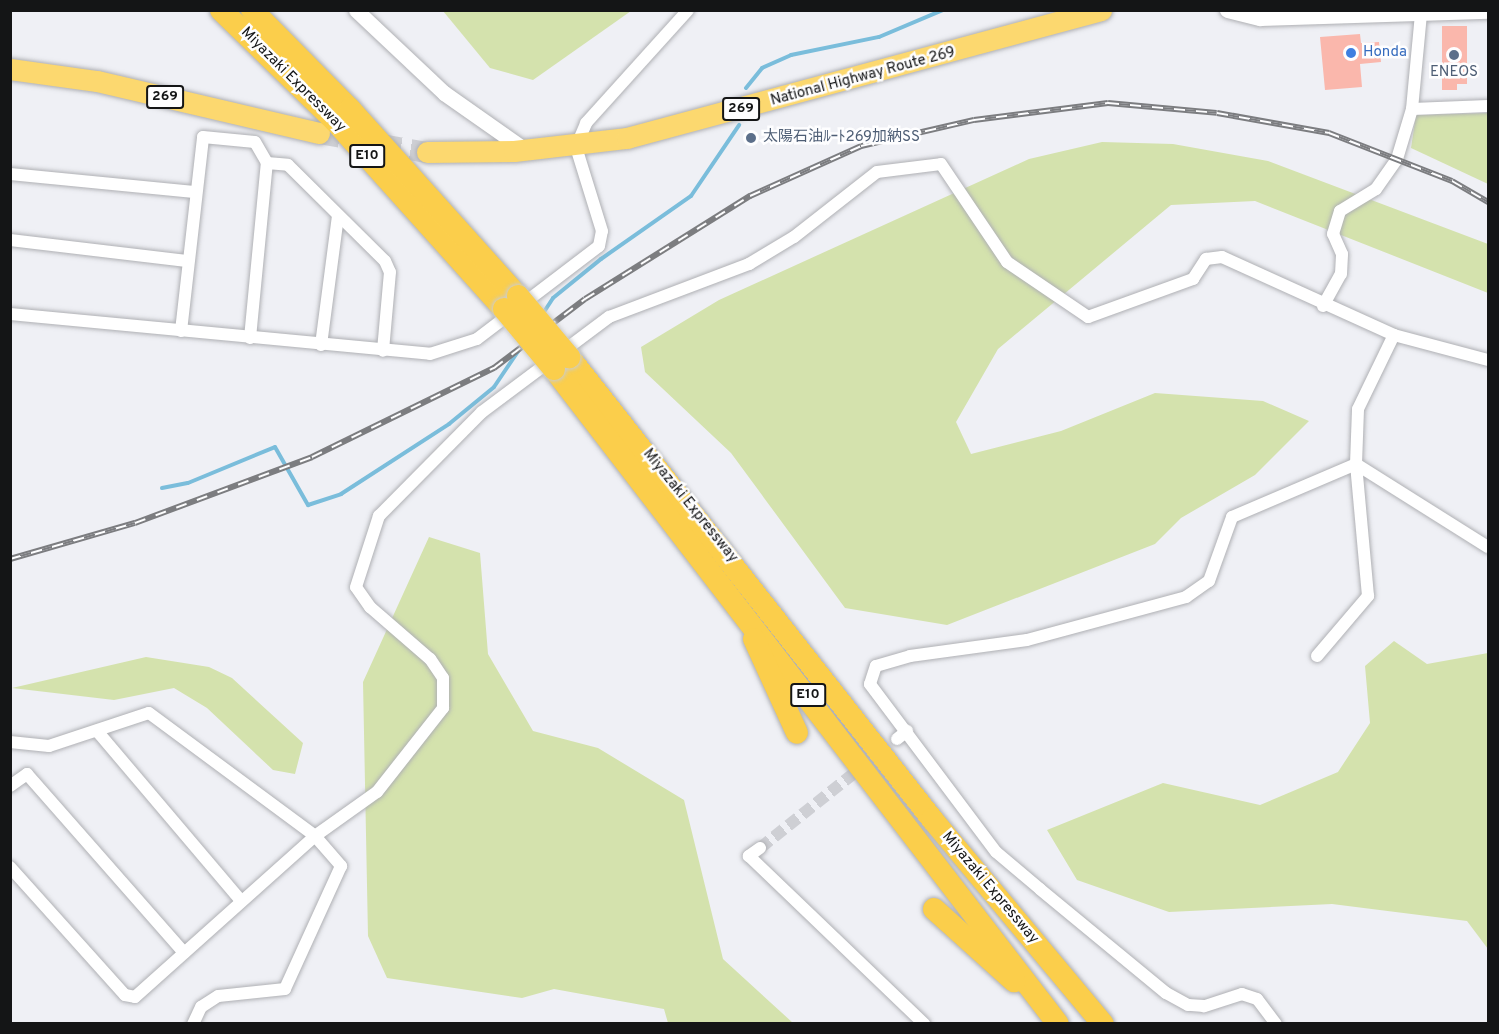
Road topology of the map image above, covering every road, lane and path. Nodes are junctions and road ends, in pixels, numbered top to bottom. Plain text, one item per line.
1 (221, 10) edge
2 (252, 10) edge
3 (356, 10) edge
4 (688, 10) edge
5 (1078, 10) edge
6 (1101, 10) edge
7 (1227, 10) edge
8 (1488, 11) edge
9 (1421, 13) junction
10 (1049, 28) junction
11 (10, 69) edge
12 (1488, 106) edge
13 (1412, 109) junction
14 (319, 133) tunnel mouth
15 (576, 147) junction
16 (525, 150) junction
17 (428, 152) tunnel mouth
18 (267, 163) junction
19 (10, 174) edge
20 (194, 192) junction
21 (338, 215) junction
22 (10, 240) edge
23 (187, 261) junction
24 (511, 303) junction
25 (1323, 306) junction
26 (10, 314) edge
27 (181, 331) junction
28 (1394, 335) junction
29 (250, 338) junction
30 (321, 345) junction
31 (383, 351) junction
32 (1488, 360) edge
33 (562, 363) junction
34 (1356, 464) junction
35 (1488, 547) edge
36 (737, 604) junction
37 (1317, 656) dead end
38 (97, 731) junction
39 (797, 733) dead end
40 (10, 742) edge
41 (10, 786) edge
42 (315, 836) junction
43 (760, 848) dead end
44 (10, 867) edge
45 (241, 901) junction
46 (934, 909) dead end
47 (184, 953) junction
48 (1055, 1019) edge
49 (193, 1023) edge
50 (924, 1023) edge
51 (1103, 1023) edge
52 (1276, 1023) edge

1 - 24 highway, Miyazaki Expressway / E10
2 - 24 highway, Miyazaki Expressway / E10
3 - 16 street
4 - 15 street
5 - 10 highway, National Highway Route 269 / 269
6 - 10 highway, National Highway Route 269 / 269
7 - 9 street
8 - 9 street
9 - 13 street
10 - 15 highway, National Highway Route 269 / 269
11 - 14 highway, 269
12 - 13 street
13 - 25 street
15 - 16 highway, National Highway Route 269 / 269
15 - 31 street
16 - 17 highway, National Highway Route 269 / 269
18 - 20 street
18 - 21 street
18 - 29 street
19 - 20 street
20 - 23 street
21 - 30 street
21 - 31 street
22 - 23 street
23 - 27 street
24 - 33 highway, Miyazaki Expressway / E10, bridge
25 - 28 street
25 - 42 street
26 - 27 street
27 - 29 street
28 - 32 street
28 - 34 street
29 - 30 street
30 - 31 street
33 - 36 highway, Miyazaki Expressway / E10
33 - 51 highway, Miyazaki Expressway / E10
34 - 35 street
34 - 37 street
34 - 52 street
36 - 39 highway
36 - 48 highway, Miyazaki Expressway / E10
38 - 40 street
38 - 42 street
38 - 45 street
41 - 47 street
42 - 45 street
42 - 49 street
43 - 50 street
44 - 47 street
45 - 47 street
46 - 48 highway

